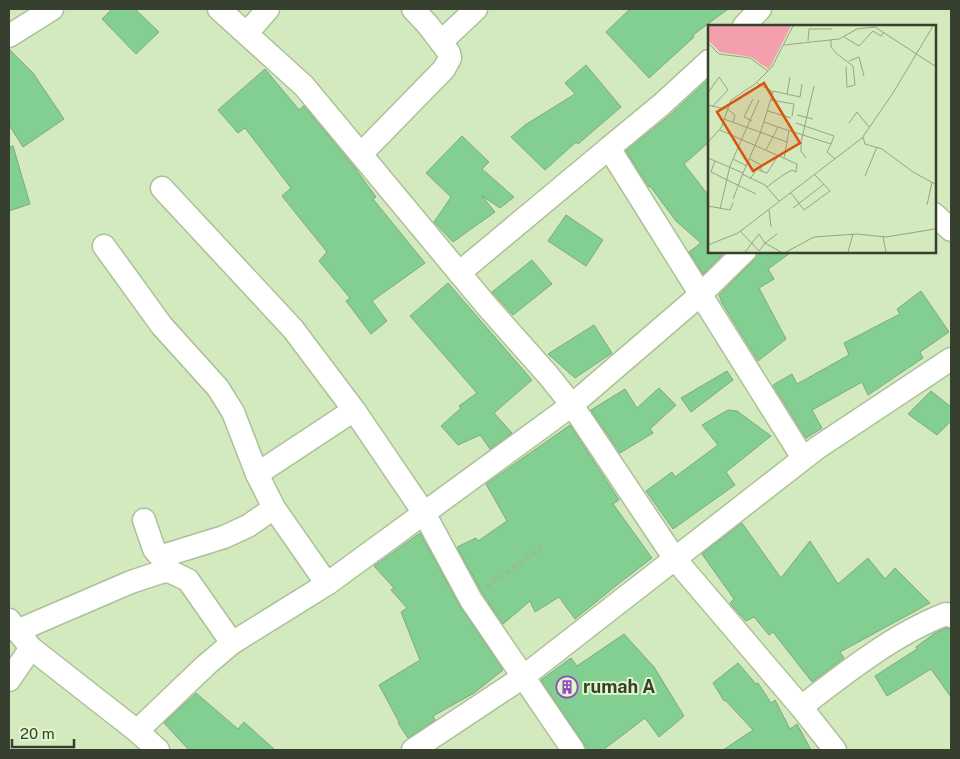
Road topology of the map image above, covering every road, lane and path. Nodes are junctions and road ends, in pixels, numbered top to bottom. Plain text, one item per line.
1 (52, 9) edge
2 (219, 9) edge
3 (268, 9) edge
4 (412, 9) edge
5 (476, 9) edge
6 (760, 9) edge
7 (745, 25) edge
8 (247, 33) junction
9 (9, 36) edge
10 (441, 42) junction
11 (708, 62) edge
12 (609, 148) junction
13 (361, 154) junction
14 (162, 188) dead end
15 (935, 215) edge
16 (951, 230) edge
17 (104, 246) dead end
18 (743, 252) edge
19 (460, 273) junction
20 (700, 295) junction
21 (951, 359) edge
22 (572, 405) junction
23 (354, 410) junction
24 (803, 458) junction
25 (257, 474) junction
26 (274, 508) junction
27 (424, 512) junction
28 (144, 520) dead end
29 (541, 548) dead end
30 (675, 559) junction
31 (327, 584) junction
32 (470, 600) junction
33 (951, 616) edge
34 (13, 626) edge
35 (232, 643) junction
36 (32, 648) junction
37 (523, 678) junction
38 (9, 680) edge
39 (801, 707) junction
40 (137, 731) junction
41 (158, 750) edge
42 (413, 750) edge
43 (573, 750) edge
44 (835, 750) edge

1 - 9 street
2 - 8 street
3 - 8 street
4 - 10 street
5 - 10 street
6 - 7 street
8 - 13 street
10 - 13 street
11 - 12 street
12 - 19 street
12 - 20 street
13 - 19 street
14 - 23 street
15 - 16 street
17 - 25 street
18 - 20 street
19 - 22 street
20 - 22 street
20 - 24 street
21 - 24 street
22 - 27 street
22 - 30 street
23 - 25 street
23 - 27 street
24 - 30 street
25 - 26 street
26 - 28 street
26 - 31 street
27 - 31 street
27 - 32 street
29 - 32 path
30 - 37 street
30 - 39 street
31 - 35 street
32 - 37 street
33 - 39 street
34 - 35 street
34 - 36 street
35 - 40 street
36 - 38 street
36 - 40 street
37 - 42 street
37 - 43 street
39 - 44 street
40 - 41 street

